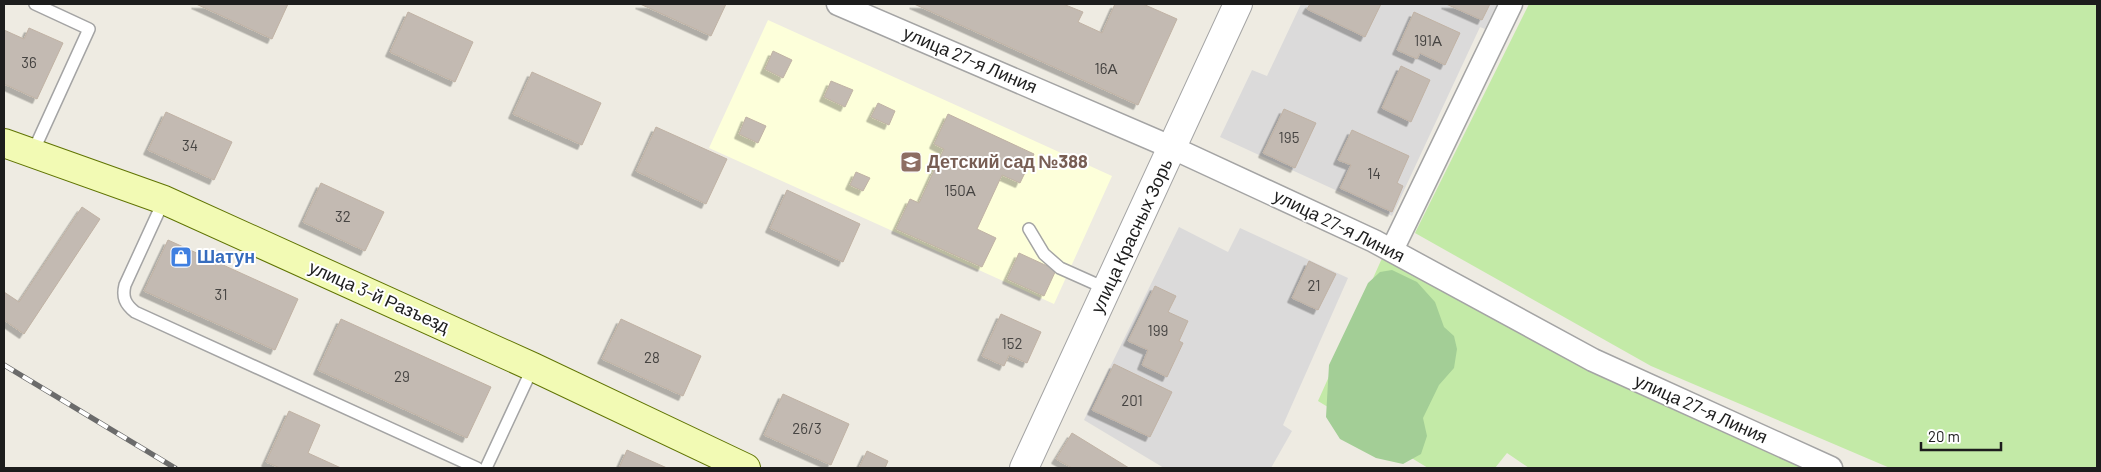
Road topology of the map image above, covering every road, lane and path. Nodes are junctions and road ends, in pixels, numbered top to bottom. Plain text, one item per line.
1 (35, 4) edge
2 (840, 4) edge
3 (1238, 4) edge
4 (1511, 4) edge
5 (4, 143) edge
6 (1172, 148) junction
7 (32, 154) junction
8 (164, 200) junction
9 (1029, 229) dead end
10 (1392, 250) junction
11 (1107, 289) junction
12 (533, 367) junction
13 (1029, 464) edge
14 (478, 468) edge
15 (486, 468) edge
16 (746, 468) edge
17 (1831, 468) edge

1 - 7 lane
2 - 6 street, улица 27-я Линия
3 - 6 street, улица Красных Зорь
4 - 10 street
5 - 7 main road, улица 3-й Разъезд
6 - 10 street, улица 27-я Линия
6 - 11 street, улица Красных Зорь
7 - 8 main road, улица 3-й Разъезд
8 - 12 main road, улица 3-й Разъезд
8 - 14 lane
9 - 11 lane
10 - 17 street, улица 27-я Линия
11 - 13 street, улица Красных Зорь
12 - 15 lane
12 - 16 main road, улица 3-й Разъезд

